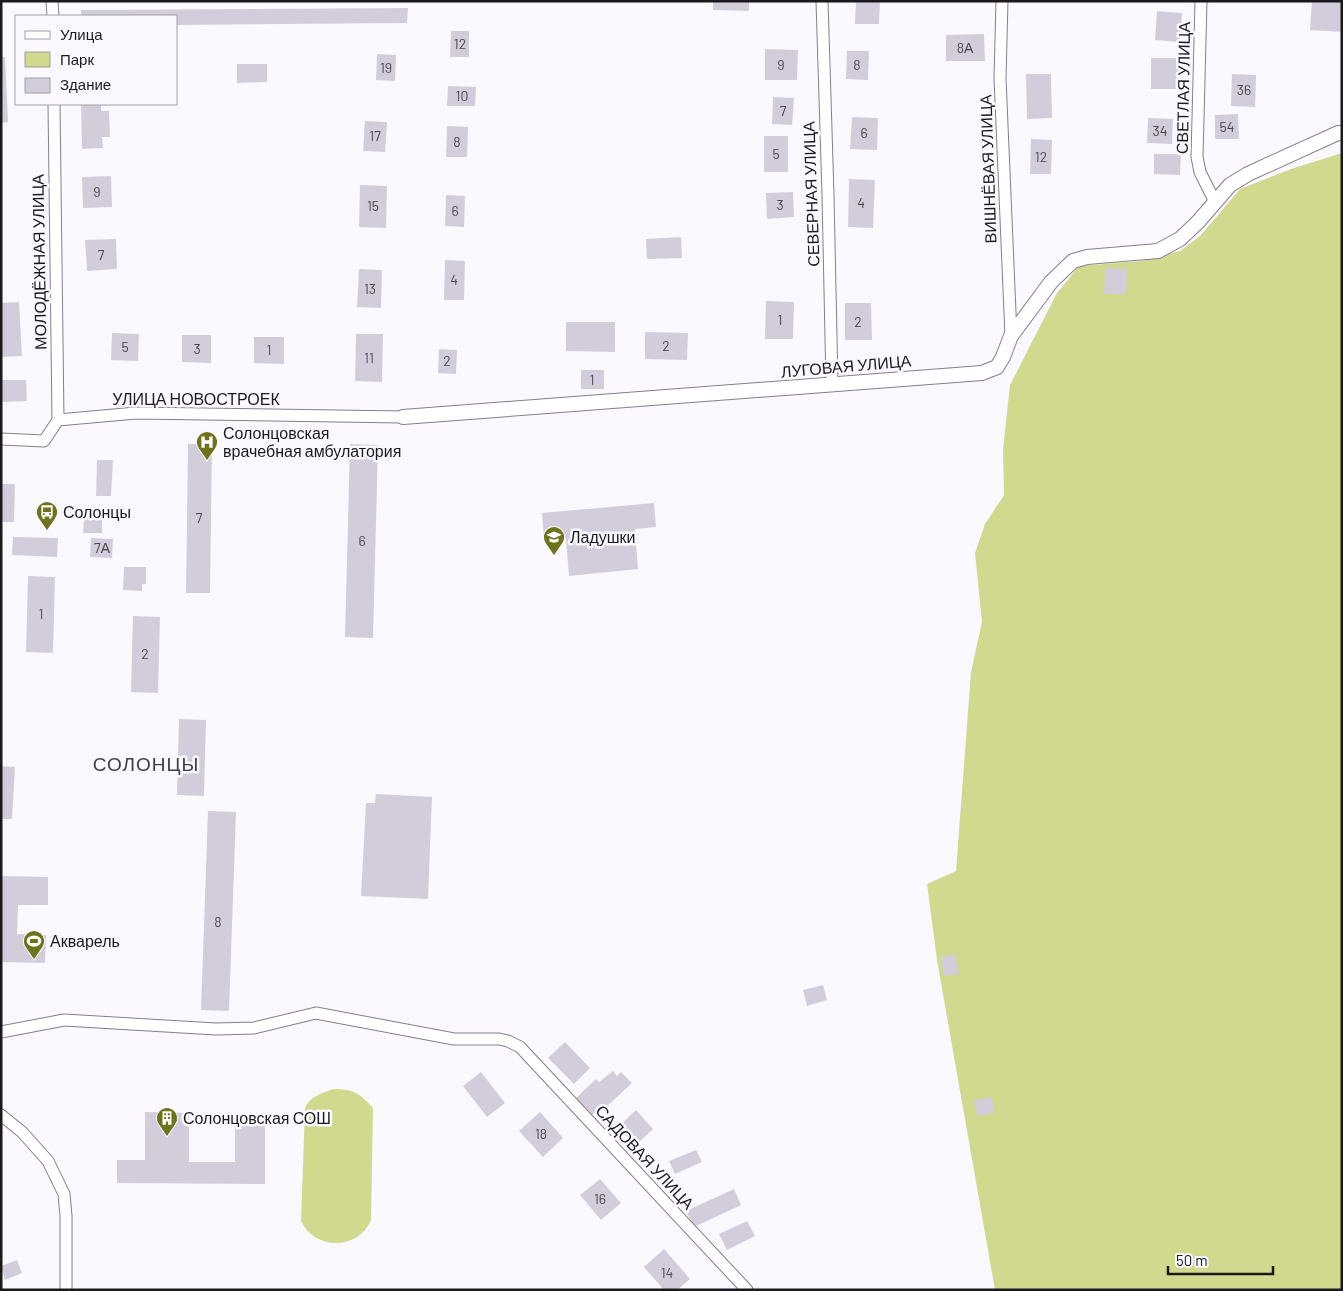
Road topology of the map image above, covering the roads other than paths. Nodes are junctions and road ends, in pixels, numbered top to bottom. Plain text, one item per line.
1 (52, 1) edge
2 (822, 1) edge
3 (1002, 1) edge
4 (1201, 1) edge
5 (53, 15) edge
6 (54, 105) edge
7 (1341, 132) edge
8 (1215, 202) junction
9 (1011, 336) junction
10 (832, 385) junction
11 (404, 417) joint
12 (58, 420) junction
13 (1, 440) edge
14 (1, 1032) edge
15 (1, 1115) edge
16 (66, 1290) edge
17 (747, 1290) edge

1 - 5 street
2 - 10 street, СЕВЕРНАЯ УЛИЦА
3 - 9 street, ВИШНЁВАЯ УЛИЦА
4 - 8 street, СВЕТЛАЯ УЛИЦА
6 - 12 street, МОЛОДЁЖНАЯ УЛИЦА
7 - 8 street, ЛУГОВАЯ УЛИЦА
8 - 9 street, ЛУГОВАЯ УЛИЦА
9 - 10 street, ЛУГОВАЯ УЛИЦА
10 - 11 street, ЛУГОВАЯ УЛИЦА
11 - 12 street, УЛИЦА НОВОСТРОЕК
12 - 13 street
14 - 17 street, САДОВАЯ УЛИЦА
15 - 16 street

